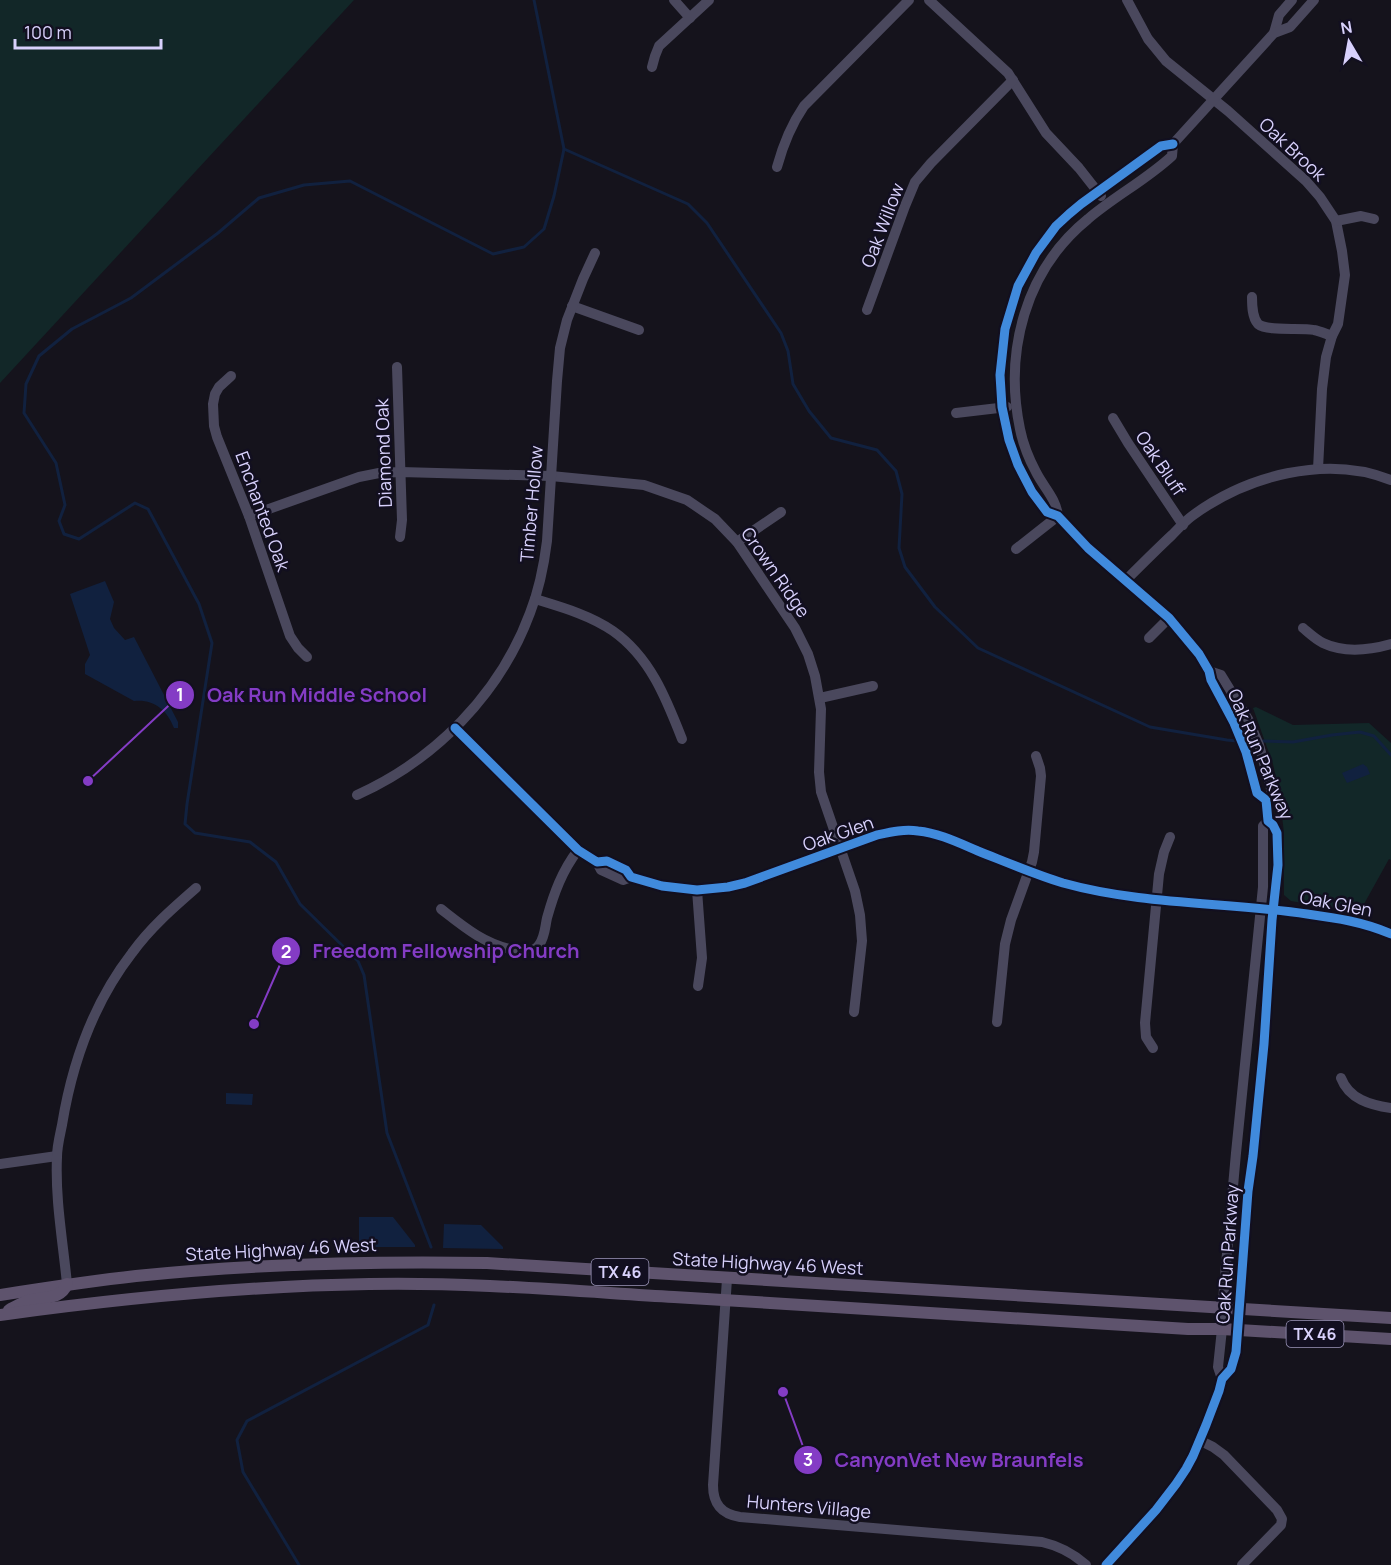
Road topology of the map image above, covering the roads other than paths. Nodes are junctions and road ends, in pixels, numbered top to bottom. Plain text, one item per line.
1 (674, 0) edge
2 (709, 0) edge
3 (909, 0) edge
4 (929, 0) edge
5 (1127, 0) edge
6 (1292, 0) edge
7 (1314, 0) edge
8 (690, 18) junction
9 (1274, 33) junction
10 (652, 67) dead end
11 (1013, 80) junction
12 (1213, 99) junction
13 (1173, 144) junction
14 (777, 167) dead end
15 (1098, 192) junction
16 (1106, 204) junction
17 (1374, 219) dead end
18 (1336, 221) junction
19 (595, 253) dead end
20 (1252, 297) dead end
21 (572, 306) junction
22 (867, 310) dead end
23 (639, 330) dead end
24 (1332, 336) junction
25 (397, 367) dead end
26 (231, 376) dead end
27 (1016, 405) junction
28 (1002, 407) junction
29 (956, 413) dead end
30 (1113, 418) dead end
31 (1318, 469) junction
32 (400, 472) junction
33 (551, 476) junction
34 (1391, 480) edge
35 (781, 512) dead end
36 (249, 516) junction
37 (1058, 516) junction
38 (1183, 525) junction
39 (400, 537) dead end
40 (737, 542) junction
41 (1016, 549) dead end
42 (1126, 580) junction
43 (535, 599) junction
44 (1169, 618) junction
45 (1303, 628) dead end
46 (1149, 638) dead end
47 (1391, 644) edge
48 (307, 657) dead end
49 (1209, 671) junction
50 (873, 686) dead end
51 (820, 698) junction
52 (455, 728) junction
53 (682, 739) dead end
54 (1036, 756) dead end
55 (357, 795) dead end
56 (1266, 800) junction
57 (1268, 821) junction
58 (1170, 837) dead end
59 (840, 849) junction
60 (578, 850) junction
61 (1029, 871) junction
62 (196, 888) dead end
63 (697, 890) junction
64 (1157, 898) junction
65 (1261, 908) junction
66 (441, 909) dead end
67 (1274, 909) junction
68 (1391, 934) edge
69 (698, 986) dead end
70 (854, 1012) dead end
71 (997, 1022) dead end
72 (1153, 1048) dead end
73 (1341, 1078) dead end
74 (1391, 1108) edge
75 (57, 1156) junction
76 (0, 1164) edge
77 (727, 1279) junction
78 (68, 1284) junction
79 (0, 1295) edge
80 (725, 1300) junction
81 (1223, 1308) junction
82 (1240, 1309) junction
83 (0, 1315) edge
84 (1391, 1318) edge
85 (1222, 1329) junction
86 (1238, 1330) junction
87 (1391, 1339) edge
88 (1222, 1379) junction
89 (1199, 1440) junction
90 (1086, 1565) edge
91 (1106, 1565) edge
92 (1242, 1565) edge

1 - 8 street
2 - 8 street
3 - 14 street
4 - 11 street
5 - 12 street, Oak Brook
6 - 9 street, Oak Run Parkway
7 - 9 street, Oak Run Parkway
8 - 10 street
9 - 12 street, Oak Run Parkway
11 - 15 street
11 - 22 street, Oak Willow
12 - 13 street, Oak Run Parkway
12 - 18 street, Oak Brook
13 - 15 street, Oak Run Parkway
13 - 16 street, Oak Run Parkway
15 - 16 street
15 - 28 street, Oak Run Parkway
16 - 27 street, Oak Run Parkway
17 - 18 street
18 - 24 street, Oak Brook
19 - 21 street, Timber Hollow
20 - 24 street
21 - 23 street
21 - 33 street, Timber Hollow
24 - 31 street, Oak Brook
25 - 32 street, Diamond Oak
26 - 36 street, Enchanted Oak
27 - 28 street
27 - 37 street, Oak Run Parkway
28 - 29 street
28 - 37 street, Oak Run Parkway
30 - 38 street, Oak Bluff
31 - 34 street
31 - 38 street
32 - 33 street, Crown Ridge
32 - 36 street, Crown Ridge
32 - 39 street, Diamond Oak
33 - 40 street, Crown Ridge
33 - 43 street, Timber Hollow
35 - 40 street
36 - 48 street, Enchanted Oak
37 - 41 street
37 - 42 street, Oak Run Parkway
38 - 42 street
40 - 51 street, Crown Ridge
42 - 44 street, Oak Run Parkway
43 - 52 street, Timber Hollow
43 - 53 street
44 - 46 street
44 - 49 street, Oak Run Parkway
45 - 47 street
49 - 56 street, Oak Run Parkway
49 - 56 street, Oak Run Parkway
50 - 51 street
51 - 59 street, Crown Ridge
52 - 55 street, Timber Hollow
52 - 60 street, Oak Glen
54 - 61 street
56 - 57 street, Oak Run Parkway
57 - 65 street, Oak Run Parkway
57 - 67 street, Oak Run Parkway
58 - 64 street
59 - 61 street, Oak Glen
59 - 63 street, Oak Glen
59 - 70 street, Crown Ridge
60 - 63 street, Oak Glen
60 - 66 street
61 - 64 street, Oak Glen
61 - 71 street
62 - 75 street
63 - 69 street
64 - 65 street, Oak Glen
64 - 72 street
65 - 67 street, Oak Glen
65 - 81 street, Oak Run Parkway
67 - 68 street, Oak Glen
67 - 82 street, Oak Run Parkway
73 - 74 street
75 - 76 street
75 - 78 street
77 - 78 main road, State Highway 46 West / TX 46
77 - 80 street, Hunters Village
77 - 81 main road, State Highway 46 West / TX 46
78 - 79 main road, State Highway 46 West / TX 46
78 - 83 main road
80 - 83 main road, State Highway 46 West / TX 46
80 - 85 main road, State Highway 46 West / TX 46
80 - 90 street, Hunters Village
81 - 82 main road, State Highway 46 West / TX 46
81 - 85 street, Oak Run Parkway
82 - 84 main road, State Highway 46 West / TX 46
82 - 86 street, Oak Run Parkway
85 - 86 main road, State Highway 46 West / TX 46
85 - 88 street, Oak Run Parkway
86 - 87 main road, State Highway 46 West / TX 46
86 - 88 street, Oak Run Parkway
88 - 89 street, Oak Run Parkway
89 - 91 street, Oak Run Parkway
89 - 92 street

